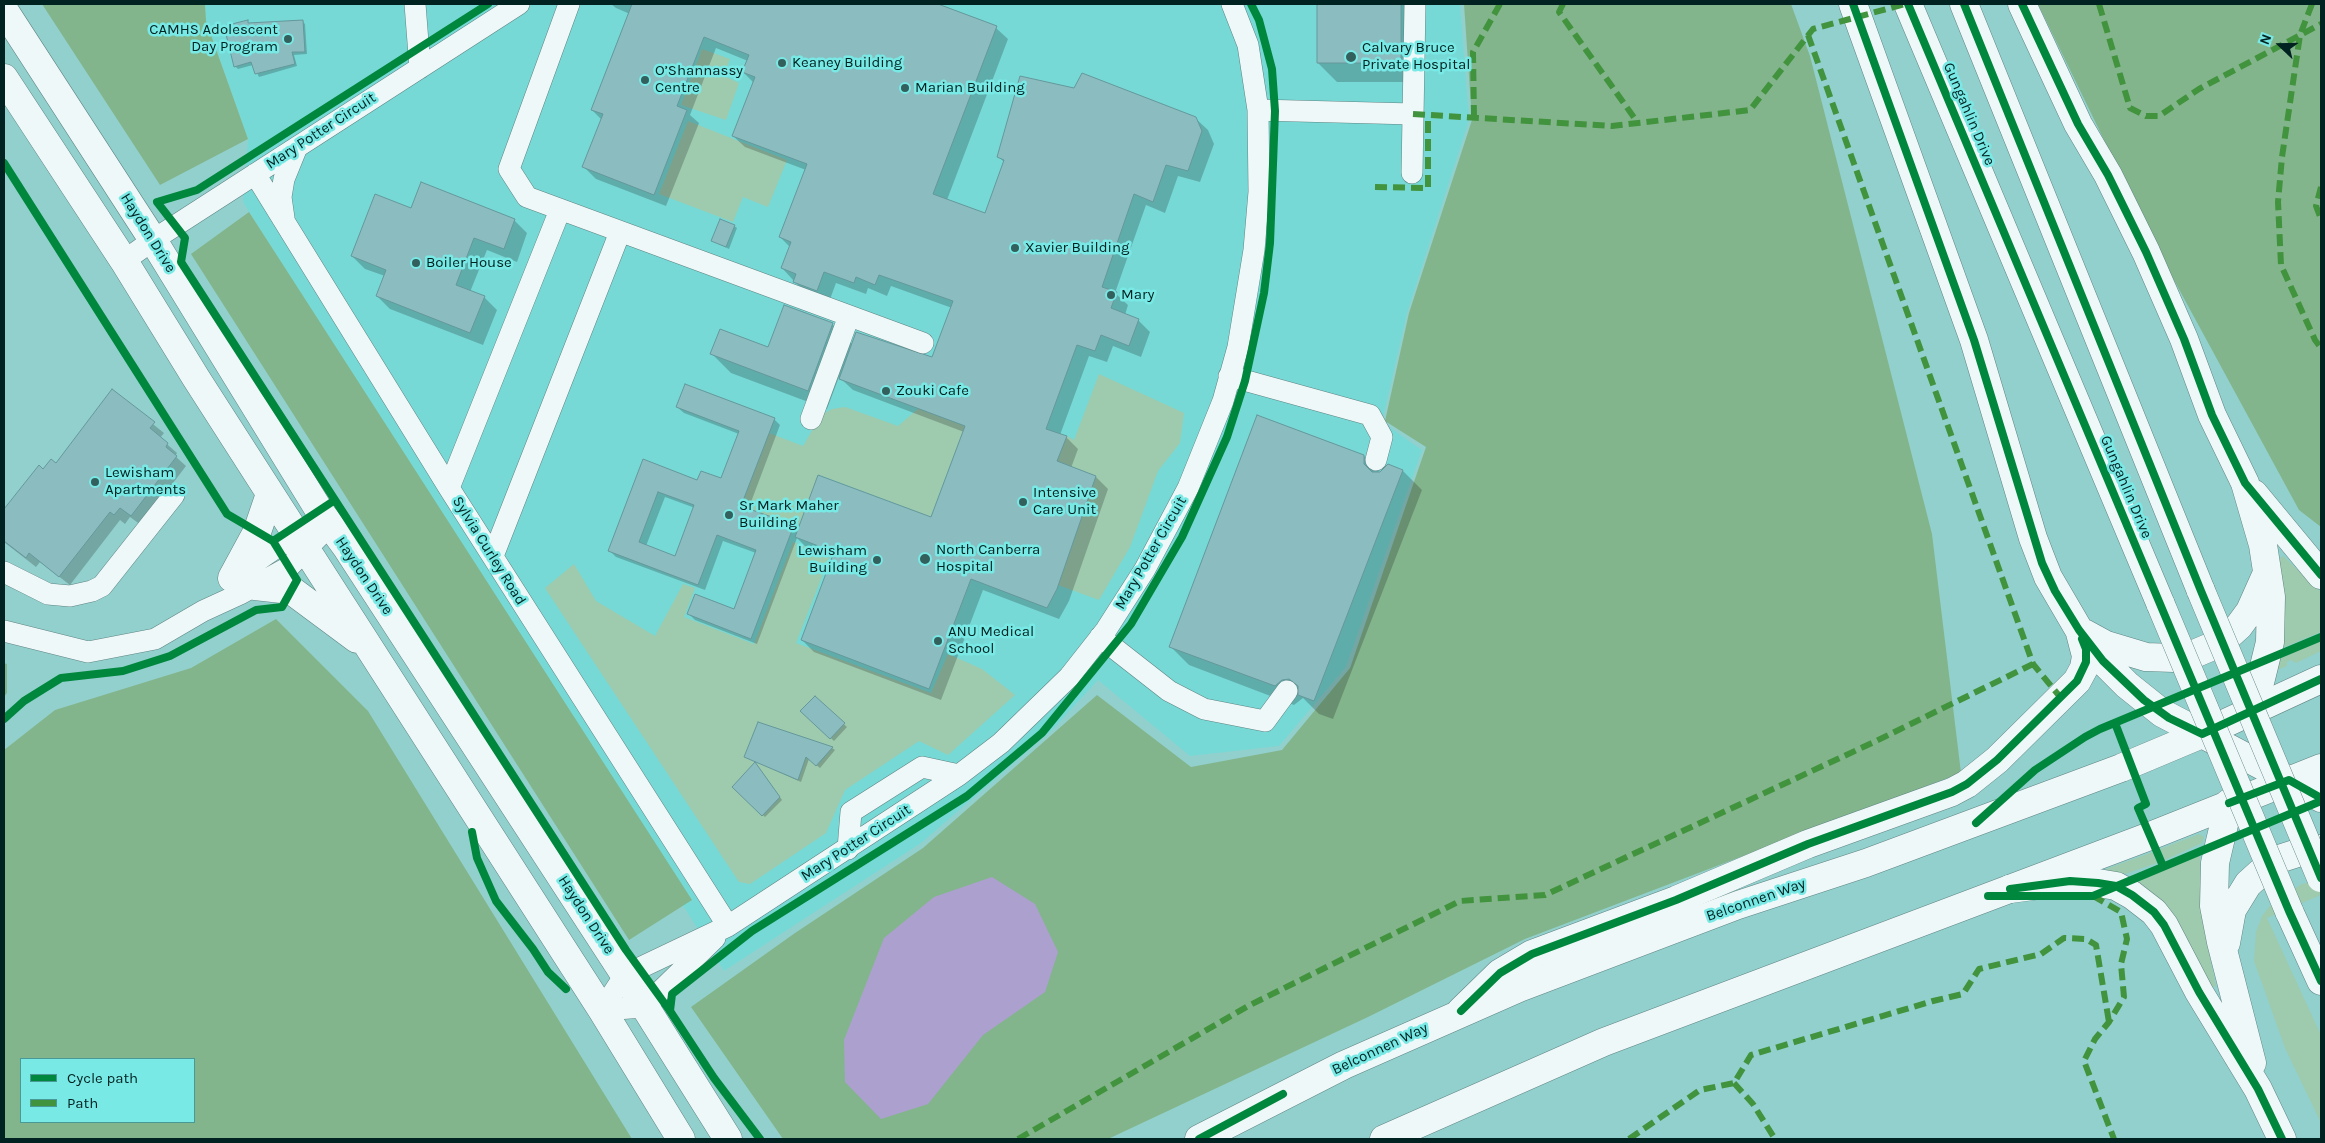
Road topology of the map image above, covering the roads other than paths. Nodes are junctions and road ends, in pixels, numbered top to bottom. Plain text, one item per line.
1 (416, 4) edge
2 (519, 4) edge
3 (1232, 4) edge
4 (1415, 4) edge
5 (1853, 4) edge
6 (1908, 4) edge
7 (1964, 4) edge
8 (2022, 4) edge
9 (563, 8) edge
10 (4, 10) edge
11 (420, 68) junction
12 (4, 78) edge
13 (1258, 110) junction
14 (1414, 114) junction
15 (297, 147) junction
16 (1412, 173) dead end
17 (255, 174) junction
18 (560, 210) junction
19 (284, 222) junction
20 (620, 232) junction
21 (153, 240) junction
22 (124, 261) junction
23 (849, 316) junction
24 (923, 343) dead end
25 (1230, 376) junction
26 (811, 419) dead end
27 (1376, 460) dead end
28 (2245, 483) junction
29 (449, 488) junction
30 (270, 494) junction
31 (174, 495) dead end
32 (330, 525) junction
33 (302, 543) junction
34 (493, 556) junction
35 (2268, 569) junction
36 (4, 572) edge
37 (2321, 575) edge
38 (243, 582) junction
39 (2079, 630) junction
40 (4, 631) edge
41 (1100, 637) junction
42 (369, 647) junction
43 (2321, 679) edge
44 (1287, 691) dead end
45 (2252, 711) junction
46 (2202, 734) junction
47 (2242, 754) junction
48 (2321, 768) edge
49 (959, 775) junction
50 (2289, 780) junction
51 (2321, 798) edge
52 (2229, 804) junction
53 (848, 849) junction
54 (2321, 849) edge
55 (2321, 878) edge
56 (2010, 888) junction
57 (728, 926) junction
58 (2230, 974) junction
59 (625, 975) junction
60 (2321, 981) edge
61 (644, 1007) junction
62 (602, 1010) junction
63 (1461, 1012) junction
64 (2258, 1089) junction
65 (681, 1139) edge
66 (728, 1139) edge
67 (1199, 1139) edge
68 (1384, 1139) edge
69 (2282, 1139) edge

1 - 11 street
2 - 11 street, Mary Potter Circuit
3 - 13 street, Mary Potter Circuit
4 - 14 street
5 - 39 main road
6 - 60 main road, Gungahlin Drive, bridge
7 - 55 main road, Gungahlin Drive, bridge
8 - 28 main road
9 - 18 street
10 - 21 main road, Haydon Drive
11 - 15 street, Mary Potter Circuit
12 - 22 main road
13 - 14 street
13 - 25 street, Mary Potter Circuit
14 - 16 street
15 - 17 street, Mary Potter Circuit
15 - 19 street
17 - 19 street, Sylvia Curley Road
17 - 21 street, Mary Potter Circuit
18 - 20 street
18 - 29 street
19 - 29 street, Sylvia Curley Road
20 - 23 street
20 - 34 street
21 - 22 street, Mary Potter Circuit
21 - 32 main road, Haydon Drive
22 - 30 main road
23 - 24 street
23 - 26 street
25 - 27 street
25 - 41 street, Mary Potter Circuit
28 - 35 main road
28 - 37 main road
29 - 34 street, Sylvia Curley Road
30 - 33 main road
30 - 38 main road
31 - 36 street
32 - 33 street
32 - 59 main road, Haydon Drive
33 - 38 street
33 - 42 main road
34 - 57 street, Sylvia Curley Road
35 - 39 main road
35 - 45 main road
38 - 40 street
38 - 42 main road
39 - 46 main road
39 - 63 main road
41 - 44 street
41 - 49 street, Mary Potter Circuit
42 - 62 main road
43 - 45 main road, Belconnen Way
45 - 46 main road, Belconnen Way
45 - 47 main road
46 - 47 main road
46 - 63 main road, Belconnen Way
47 - 50 main road
47 - 52 main road
48 - 50 main road
49 - 53 street, Mary Potter Circuit
49 - 53 street
50 - 51 main road
50 - 52 main road
52 - 56 main road
52 - 58 main road
53 - 57 street, Mary Potter Circuit
54 - 58 main road
56 - 64 main road
56 - 68 main road
57 - 59 street, Mary Potter Circuit
57 - 61 street, Mary Potter Circuit
58 - 64 main road
59 - 61 main road, Haydon Drive
59 - 62 street
61 - 62 street
61 - 66 main road, Haydon Drive
62 - 65 main road
63 - 67 main road, Belconnen Way
64 - 69 main road

